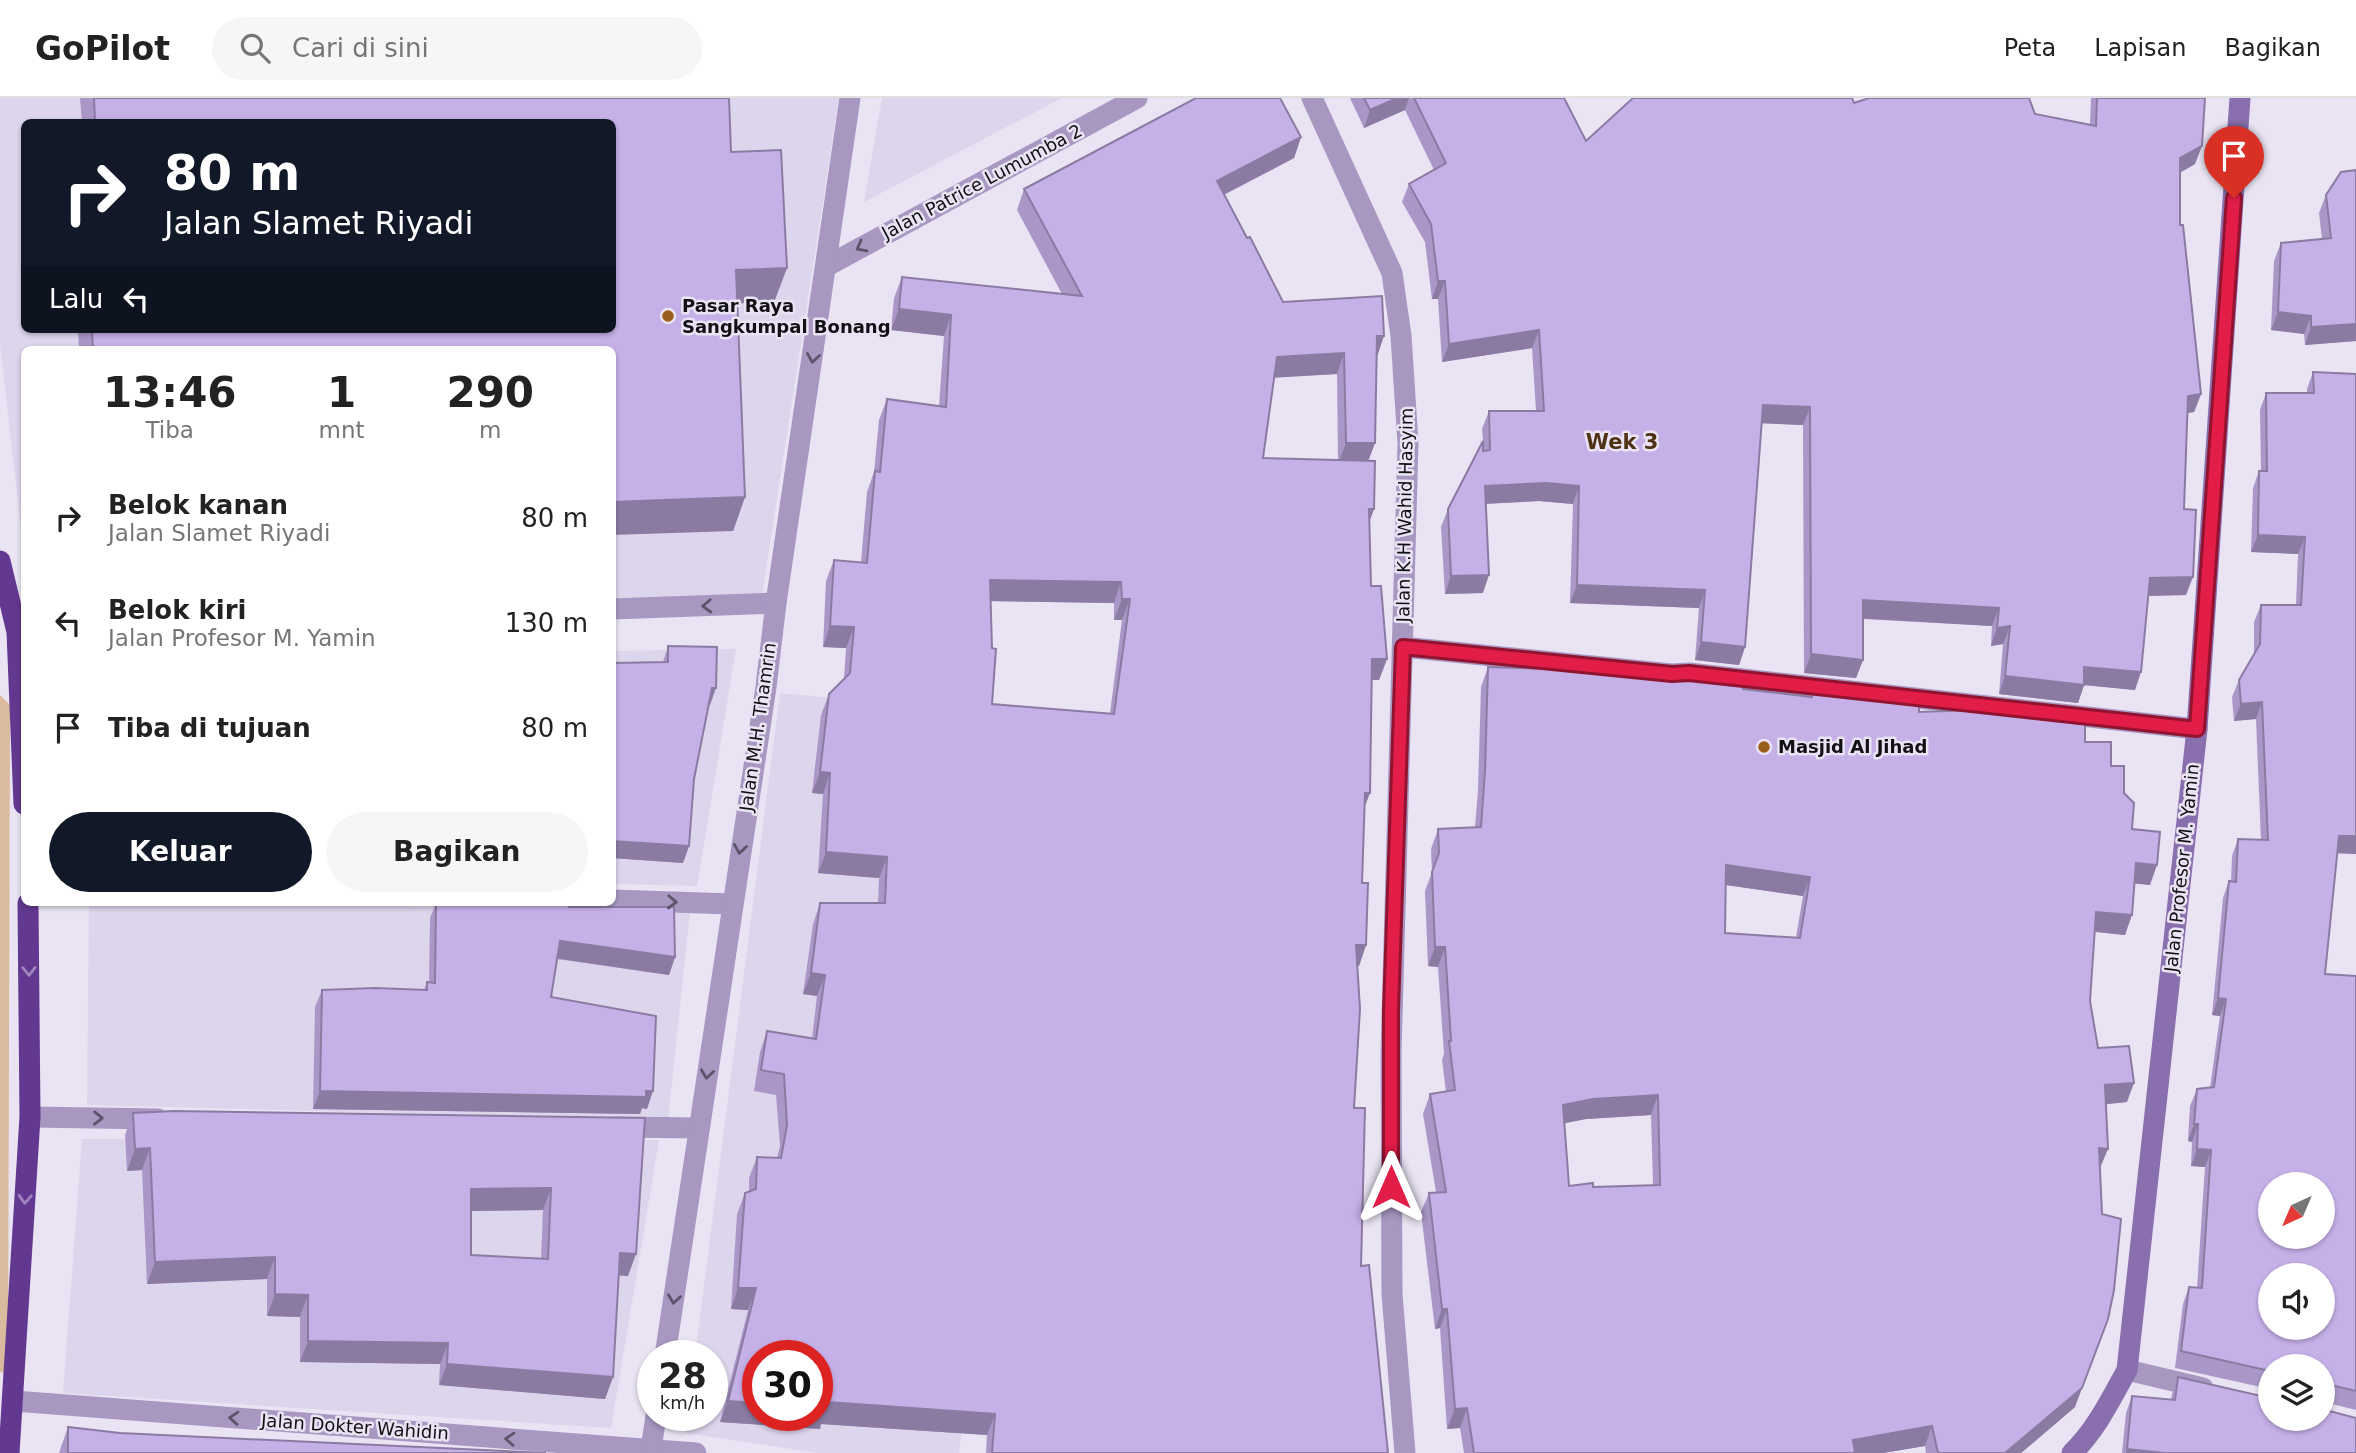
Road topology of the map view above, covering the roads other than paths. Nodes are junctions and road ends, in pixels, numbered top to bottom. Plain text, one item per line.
1 (850, 98) edge
2 (1137, 98) edge
3 (1312, 98) edge
4 (2241, 98) edge
5 (827, 266) junction
6 (0, 561) edge
7 (776, 603) junction
8 (616, 609) edge
9 (21, 632) edge
10 (1403, 647) junction
11 (2197, 729) junction
12 (616, 900) edge
13 (732, 904) junction
14 (28, 906) edge
15 (30, 1117) junction
16 (183, 1120) edge
17 (601, 1127) edge
18 (699, 1128) junction
19 (667, 1340) edge
20 (2127, 1370) junction
21 (2218, 1391) edge
22 (13, 1401) junction
23 (654, 1431) edge
24 (651, 1449) junction
25 (9, 1453) edge
26 (696, 1453) edge
27 (1405, 1453) edge
28 (2072, 1453) edge

1 - 5 street, Jalan M.H. Thamrin
2 -> 5 street, Jalan Patrice Lumumba 2
3 - 10 street, Jalan K.H Wahid Hasyim
4 - 11 main road, Jalan Profesor M. Yamin
5 -> 7 street, Jalan M.H. Thamrin
6 - 9 highway
7 -> 8 street
7 -> 13 street, Jalan M.H. Thamrin
10 - 11 street
10 - 27 street, Jalan K.H Wahid Hasyim
11 - 20 main road, Jalan Profesor M. Yamin
12 -> 13 street
13 -> 18 street, Jalan M.H. Thamrin
14 -> 15 highway
15 -> 16 street
15 -> 22 highway
17 - 18 street
18 -> 19 street, Jalan M.H. Thamrin
20 - 21 street
20 - 28 main road, Jalan Profesor M. Yamin
24 -> 22 street, Jalan Dokter Wahidin
22 - 25 highway
23 - 24 street
24 - 26 street, Jalan Dokter Wahidin

